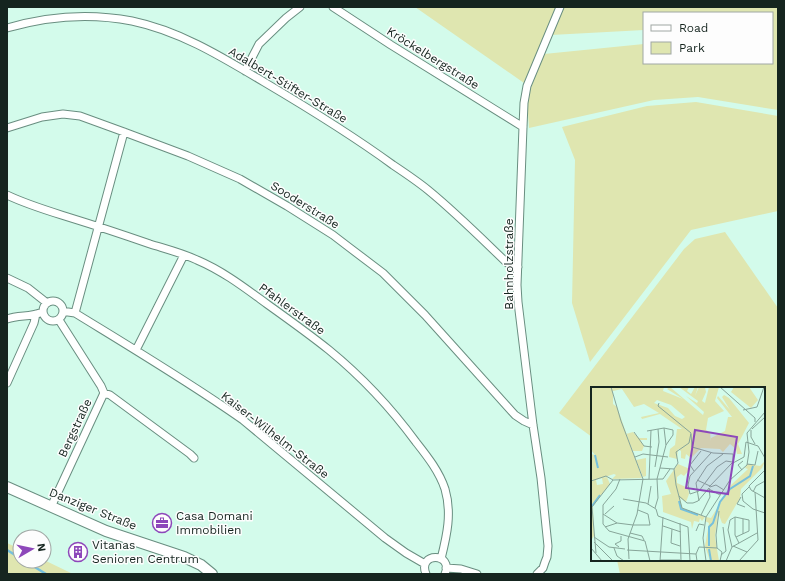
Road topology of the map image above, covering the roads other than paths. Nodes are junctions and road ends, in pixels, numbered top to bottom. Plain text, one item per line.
1 (300, 7) edge
2 (333, 7) edge
3 (560, 7) edge
4 (7, 28) edge
5 (245, 71) junction
6 (523, 127) junction
7 (7, 128) edge
8 (124, 132) junction
9 (7, 195) edge
10 (98, 226) junction
11 (184, 255) junction
12 (518, 267) junction
13 (7, 278) edge
14 (47, 302) junction
15 (63, 312) junction
16 (39, 313) junction
17 (75, 313) junction
18 (7, 319) edge
19 (59, 320) junction
20 (136, 350) junction
21 (7, 383) edge
22 (104, 393) junction
23 (533, 425) junction
24 (194, 458) dead end
25 (7, 487) edge
26 (51, 507) junction
27 (441, 559) junction
28 (425, 564) junction
29 (446, 571) edge
30 (539, 573) edge
31 (212, 574) edge
32 (426, 574) edge
33 (477, 574) edge

1 - 5 street
2 - 6 street, Kröckelbergstraße
3 - 6 street, Bahnholzstraße
4 - 5 street, Adalbert-Stifter-Straße
5 - 12 street, Adalbert-Stifter-Straße
6 - 12 street, Bahnholzstraße
7 - 8 street, Sooderstraße
8 - 10 street
8 - 23 street, Sooderstraße
9 - 10 street, Pfahlerstraße
10 - 11 street, Pfahlerstraße
10 - 17 street
11 - 20 street
11 - 27 street, Pfahlerstraße
12 - 23 street, Bahnholzstraße
13 - 14 street
14 - 15 street
14 - 16 street
15 - 17 street, Kaiser-Wilhelm-Straße
15 - 19 street
16 - 18 street
16 - 19 street
16 - 21 street
17 - 20 street, Kaiser-Wilhelm-Straße
19 - 22 street, Bergstraße
20 - 28 street, Kaiser-Wilhelm-Straße
22 - 24 street
22 - 26 street, Bergstraße
23 - 30 street, Bahnholzstraße
25 - 26 main road, Danziger Straße
26 - 31 main road, Danziger Straße
27 - 28 street
27 - 29 street
28 - 32 street
29 - 33 street

